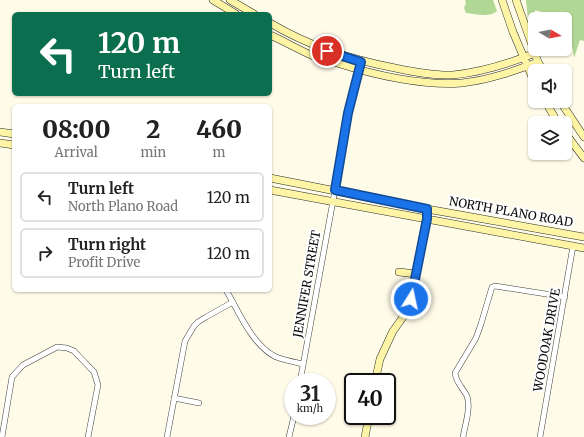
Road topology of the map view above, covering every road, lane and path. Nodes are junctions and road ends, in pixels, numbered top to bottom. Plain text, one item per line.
1 (213, 0) edge
2 (230, 0) edge
3 (502, 0) edge
4 (516, 0) edge
5 (233, 12) edge
6 (251, 12) edge
7 (272, 24) edge
8 (528, 34) edge
9 (272, 36) edge
10 (296, 38) junction
11 (292, 46) junction
12 (529, 56) edge
13 (536, 56) edge
14 (523, 58) junction
15 (361, 62) junction
16 (538, 62) joint
17 (527, 66) junction
18 (358, 70) junction
19 (444, 75) junction
20 (443, 83) junction
21 (565, 108) edge
22 (0, 132) edge
23 (12, 134) edge
24 (584, 137) edge
25 (572, 142) edge
26 (0, 143) edge
27 (12, 145) edge
28 (584, 158) edge
29 (272, 178) edge
30 (272, 190) edge
31 (335, 190) junction
32 (332, 201) junction
33 (427, 209) junction
34 (427, 219) junction
35 (568, 234) junction
36 (584, 237) edge
37 (573, 246) junction
38 (584, 248) edge
39 (400, 272) dead end
40 (416, 274) junction
41 (227, 292) edge
42 (565, 297) junction
43 (233, 302) junction
44 (303, 364) junction
45 (302, 373) edge
46 (377, 373) edge
47 (174, 398) junction
48 (199, 403) dead end
49 (292, 425) edge
50 (367, 425) edge
51 (2, 437) edge
52 (88, 437) edge
53 (167, 437) edge
54 (289, 437) edge
55 (365, 437) edge
56 (463, 437) edge
57 (540, 437) edge

1 - 5 main road
2 - 6 main road
3 - 14 main road
4 - 8 main road
7 - 10 main road
9 - 11 main road
10 - 11 main road
10 - 15 main road
11 - 18 main road
12 - 14 main road
13 - 16 main road
14 - 17 main road
14 - 19 main road
15 - 18 street, JENNIFER STREET
15 - 19 main road
16 - 17 main road
17 - 20 main road
18 - 20 main road
18 - 31 street, JENNIFER STREET
19 - 20 main road
21 - 24 main road
22 - 23 main road
25 - 28 main road
26 - 27 main road
29 - 31 main road, NORTH PLANO ROAD
30 - 32 main road, NORTH PLANO ROAD
31 - 32 street, JENNIFER STREET
31 - 33 main road, NORTH PLANO ROAD
32 - 34 main road, NORTH PLANO ROAD
32 - 44 street, JENNIFER STREET
33 - 34 main road
33 - 35 main road, NORTH PLANO ROAD
34 - 37 main road, NORTH PLANO ROAD
34 - 40 main road
35 - 36 main road, NORTH PLANO ROAD
35 - 37 main road
37 - 38 main road, NORTH PLANO ROAD
37 - 42 street, WOODOAK DRIVE
39 - 40 main road
40 - 46 main road
41 - 43 street
42 - 56 street
42 - 57 street, WOODOAK DRIVE
43 - 44 street
43 - 47 street
44 - 45 street, JENNIFER STREET
47 - 48 street
47 - 53 street
49 - 54 street
50 - 55 main road
51 - 52 street

